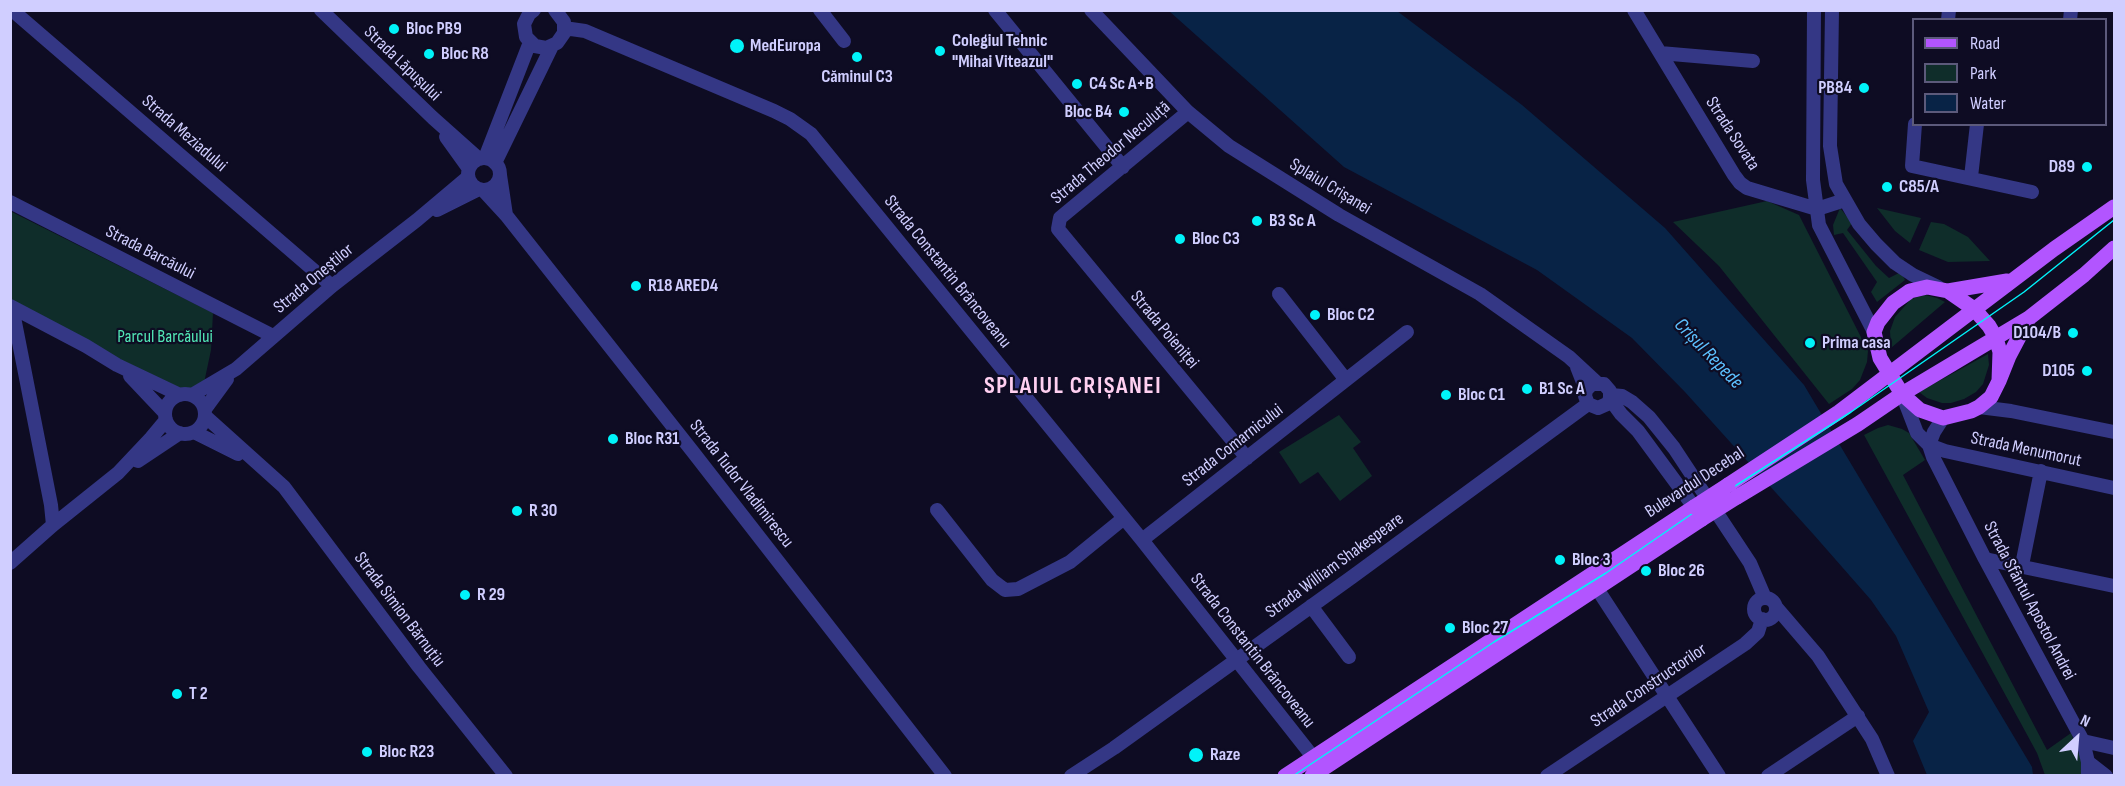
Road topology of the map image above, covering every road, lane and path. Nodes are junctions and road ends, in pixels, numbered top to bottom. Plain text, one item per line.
1 (12, 10) edge
2 (321, 10) edge
3 (519, 10) edge
4 (534, 10) edge
5 (820, 10) edge
6 (995, 10) edge
7 (1091, 10) edge
8 (1634, 10) edge
9 (1814, 10) edge
10 (1832, 10) edge
11 (562, 18) edge
12 (1643, 18) edge
13 (524, 24) junction
14 (844, 41) dead end
15 (530, 42) junction
16 (552, 46) junction
17 (1660, 53) junction
18 (1753, 61) dead end
19 (1188, 111) junction
20 (433, 118) junction
21 (1915, 126) edge
22 (1977, 126) edge
23 (490, 164) junction
24 (1123, 167) junction
25 (468, 173) junction
26 (1971, 177) junction
27 (481, 190) junction
28 (2032, 192) dead end
29 (1845, 200) junction
30 (10, 202) edge
31 (2115, 207) edge
32 (1817, 209) junction
33 (506, 215) junction
34 (417, 220) junction
35 (1057, 223) joint
36 (2115, 248) edge
37 (2015, 279) junction
38 (332, 286) junction
39 (1948, 291) junction
40 (1279, 294) dead end
41 (11, 307) edge
42 (1974, 309) junction
43 (2029, 318) junction
44 (1407, 332) dead end
45 (1874, 332) junction
46 (273, 336) junction
47 (1996, 338) junction
48 (117, 365) junction
49 (236, 369) junction
50 (1889, 373) junction
51 (1346, 380) junction
52 (1999, 381) junction
53 (1590, 392) junction
54 (1902, 394) junction
55 (186, 395) junction
56 (1608, 400) junction
57 (1979, 408) junction
58 (205, 413) junction
59 (165, 417) junction
60 (1943, 418) junction
61 (2115, 432) edge
62 (187, 433) junction
63 (1929, 445) junction
64 (1247, 458) junction
65 (263, 467) junction
66 (2042, 471) junction
67 (118, 473) junction
68 (2115, 488) edge
69 (937, 510) dead end
70 (1698, 513) junction
71 (1124, 518) junction
72 (53, 525) junction
73 (1142, 540) junction
74 (17, 548) edge
75 (1985, 559) junction
76 (10, 563) edge
77 (2022, 566) junction
78 (2115, 586) edge
79 (1596, 587) junction
80 (1770, 602) junction
81 (1311, 606) junction
82 (1349, 657) dead end
83 (1236, 660) junction
84 (1667, 698) junction
85 (1858, 716) junction
86 (2082, 741) junction
87 (2115, 748) edge
88 (1313, 757) junction
89 (2088, 769) edge
90 (506, 776) edge
91 (945, 776) edge
92 (1071, 776) edge
93 (1285, 776) edge
94 (1312, 776) edge
95 (1547, 776) edge
96 (1719, 776) edge
97 (1768, 776) edge
98 (1888, 776) edge
99 (2106, 776) edge

1 - 38 street, Strada Meziadului
2 - 20 street, Strada Lăpușului
3 - 13 street
4 - 13 street
5 - 14 street
6 - 24 street
7 - 19 street, Splaiul Crișanei
8 - 12 street, Strada Sovata
9 - 32 street
10 - 29 street
11 - 16 street
11 - 71 street, Strada Constantin Brâncoveanu
12 - 17 street, Strada Sovata
13 - 15 street
15 - 16 street
15 - 23 street
16 - 23 street
17 - 18 street
17 - 32 street, Strada Sovata
19 - 24 street, Strada Theodor Neculuță
19 - 53 street, Splaiul Crișanei
20 - 23 street, Strada Lăpușului
20 - 25 street, Strada Lăpușului
21 - 26 street
22 - 26 street
23 - 25 street, Strada Oneștilor
23 - 27 street, Strada Oneștilor
23 - 33 street, Strada Tudor Vladimirescu
24 - 35 street, Strada Theodor Neculuță
25 - 27 street, Strada Lăpușului
25 - 34 street, Strada Oneștilor
26 - 28 street
27 - 33 street, Strada Tudor Vladimirescu
27 - 34 street, Strada Oneștilor
29 - 32 street
29 - 39 street
30 - 46 street, Strada Barcăului
31 - 37 main road, Bulevardul Decebal
32 - 45 street
33 - 91 street, Strada Tudor Vladimirescu
34 - 38 street, Strada Oneștilor
35 - 64 street, Strada Poieniței
36 - 43 main road, Bulevardul Decebal
37 - 39 main road
37 - 42 main road, Bulevardul Decebal
38 - 46 street, Strada Oneștilor
39 - 42 main road
39 - 45 main road
40 - 51 street
41 - 48 street
41 - 72 street
42 - 47 main road
42 - 50 main road, Bulevardul Decebal
43 - 47 main road, Bulevardul Decebal
43 - 52 main road
44 - 51 street, Strada Comarnicului
45 - 50 main road
46 - 49 street, Strada Oneștilor
47 - 52 main road
47 - 54 main road, Bulevardul Decebal
48 - 55 street
48 - 59 street
49 - 55 street, Strada Oneștilor
49 - 58 street, Strada Oneștilor
50 - 54 main road
50 - 70 main road, Bulevardul Decebal, bridge
51 - 64 street, Strada Comarnicului
52 - 57 main road
53 - 56 street, Splaiul Crișanei
53 - 56 street, Splaiul Crișanei
53 - 81 street, Strada William Shakespeare
54 - 60 main road
54 - 63 street, Strada Sfântul Apostol Andrei
54 - 70 main road, Bulevardul Decebal, bridge
55 - 58 street
55 - 59 street
56 - 70 street, Splaiul Crișanei
56 - 80 street
57 - 60 main road
57 - 61 street, Strada Menumorut
58 - 62 street
58 - 65 street, Strada Simion Bărnuțiu
59 - 62 street
59 - 67 street
60 - 63 street
62 - 65 street, Strada Simion Bărnuțiu
62 - 67 street
63 - 66 street, Strada Menumorut
63 - 75 street, Strada Sfântul Apostol Andrei
64 - 73 street, Strada Comarnicului
65 - 90 street, Strada Simion Bărnuțiu
66 - 68 street, Strada Menumorut
66 - 77 street
67 - 72 street
69 - 71 street
70 - 79 main road, Bulevardul Decebal
70 - 88 main road, Bulevardul Decebal
71 - 73 street, Strada Constantin Brâncoveanu
72 - 74 street
73 - 83 street, Strada Constantin Brâncoveanu
74 - 76 street
75 - 77 street
75 - 86 street, Strada Sfântul Apostol Andrei
77 - 78 street
79 - 84 street
79 - 94 main road, Bulevardul Decebal
80 - 84 street, Strada Constructorilor
80 - 85 street
81 - 82 street
81 - 83 street, Strada William Shakespeare
83 - 88 street, Strada Constantin Brâncoveanu
83 - 92 street, Strada William Shakespeare
84 - 95 street, Strada Constructorilor
84 - 96 street
85 - 97 street
85 - 98 street
86 - 87 street
86 - 89 street, Strada Sfântul Apostol Andrei
88 - 93 main road, Bulevardul Decebal
89 - 99 street

